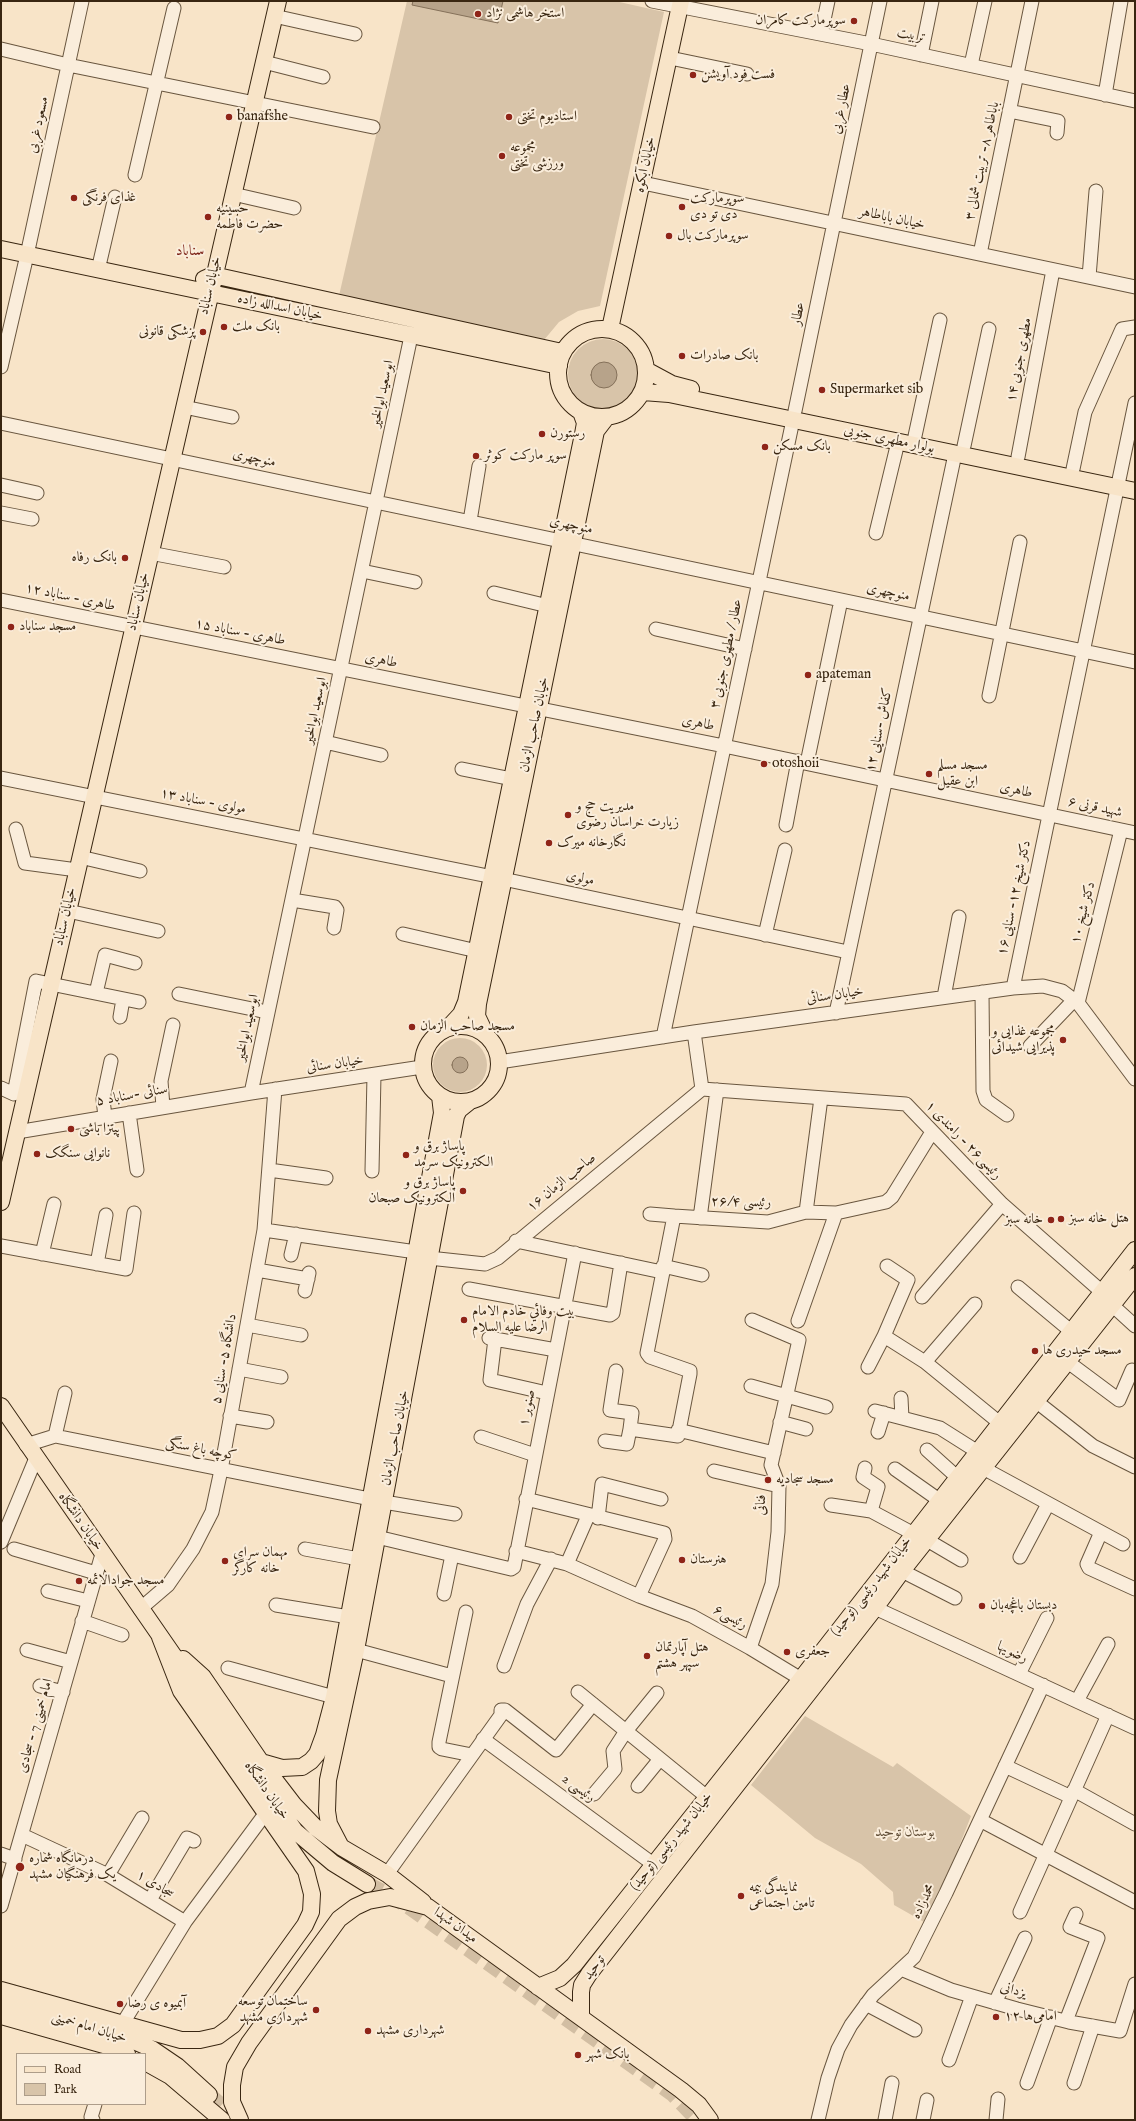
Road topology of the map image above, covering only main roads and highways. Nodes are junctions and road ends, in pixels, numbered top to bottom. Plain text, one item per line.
1 (680, 4) edge
2 (276, 9) edge
3 (1, 249) edge
4 (214, 276) junction
5 (163, 283) junction
6 (210, 293) junction
7 (610, 330) junction
8 (560, 359) junction
9 (646, 370) junction
10 (643, 392) junction
11 (581, 412) junction
12 (794, 415) junction
13 (606, 418) junction
14 (960, 450) junction
15 (1135, 481) edge
16 (1118, 483) junction
17 (1135, 491) edge
18 (567, 542) junction
19 (533, 707) junction
20 (498, 878) junction
21 (448, 1028) junction
22 (486, 1035) junction
23 (440, 1096) junction
24 (469, 1102) junction
25 (1, 1202) edge
26 (1135, 1250) edge
27 (423, 1255) junction
28 (1135, 1276) edge
29 (1, 1406) edge
30 (377, 1500) junction
31 (920, 1537) junction
32 (160, 1637) junction
33 (261, 1762) junction
34 (341, 1847) junction
35 (367, 1884) tunnel mouth
36 (428, 1907) junction
37 (612, 1944) joint
38 (538, 1987) junction
39 (1, 1990) edge
40 (1, 2002) edge
41 (1, 2016) edge
42 (581, 2017) junction
43 (110, 2050) edge
44 (123, 2053) edge
45 (146, 2063) edge
46 (209, 2095) tunnel mouth
47 (700, 2113) edge
48 (222, 2120) edge
49 (240, 2120) edge
50 (710, 2120) edge

1 - 7 main road, خیابان آبکوه
2 - 4 main road, خیابان سناباد
3 - 5 main road, خیابان اسدالله زاده
4 - 5 main road
4 - 6 main road, خیابان سناباد
4 - 8 main road, خیابان اسدالله زاده
5 - 6 main road, خیابان اسدالله زاده
6 - 8 main road, خیابان اسدالله زاده
6 - 25 main road, خیابان سناباد
7 - 8 main road
7 - 9 main road
8 - 11 main road
9 - 10 main road
9 - 12 main road, بولوار مطهری جنوبی
10 - 12 main road, بولوار مطهری جنوبی
10 - 13 main road
11 - 13 main road
11 - 18 main road, خیابان صاحب الزمان
12 - 14 main road, بولوار مطهری جنوبی
12 - 14 main road, بولوار مطهری جنوبی
13 - 18 main road, خیابان صاحب الزمان
14 - 16 main road, بولوار مطهری جنوبی
14 - 16 main road, بولوار مطهری جنوبی
15 - 16 main road, بولوار مطهری جنوبی
16 - 17 main road, بولوار مطهری جنوبی
18 - 19 main road, خیابان صاحب الزمان
18 - 19 main road, خیابان صاحب الزمان
19 - 20 main road, خیابان صاحب الزمان
19 - 20 main road, خیابان صاحب الزمان
20 - 21 main road, خیابان صاحب الزمان
20 - 22 main road, خیابان صاحب الزمان
21 - 22 main road
21 - 23 main road
22 - 24 main road
23 - 24 main road
23 - 27 main road
24 - 27 main road
26 - 31 main road, خیابان شهید رئیسی (توحید)
27 - 30 main road
28 - 31 main road, خیابان شهید رئیسی (توحید)
29 - 32 main road, خیابان دانشگاه
30 - 33 main road
30 - 34 main road, خیابان صاحب الزمان
31 - 37 main road, خیابان شهید رئیسی (توحید)
31 - 38 main road, خیابان شهید رئیسی (توحید)
32 - 33 main road
32 - 35 main road, خیابان دانشگاه
32 - 39 main road
33 - 34 main road
34 - 36 main road
36 - 38 main road, میدان شهدا
36 - 49 main road, میدان شهدا
37 - 42 main road, توحید
38 - 42 main road, میدان شهدا
40 - 46 main road, خیابان امام خمینی
41 - 43 main road
42 - 47 main road, میدان شهدا
43 - 44 main road
45 - 48 main road
47 - 50 main road, میدان شهدا

